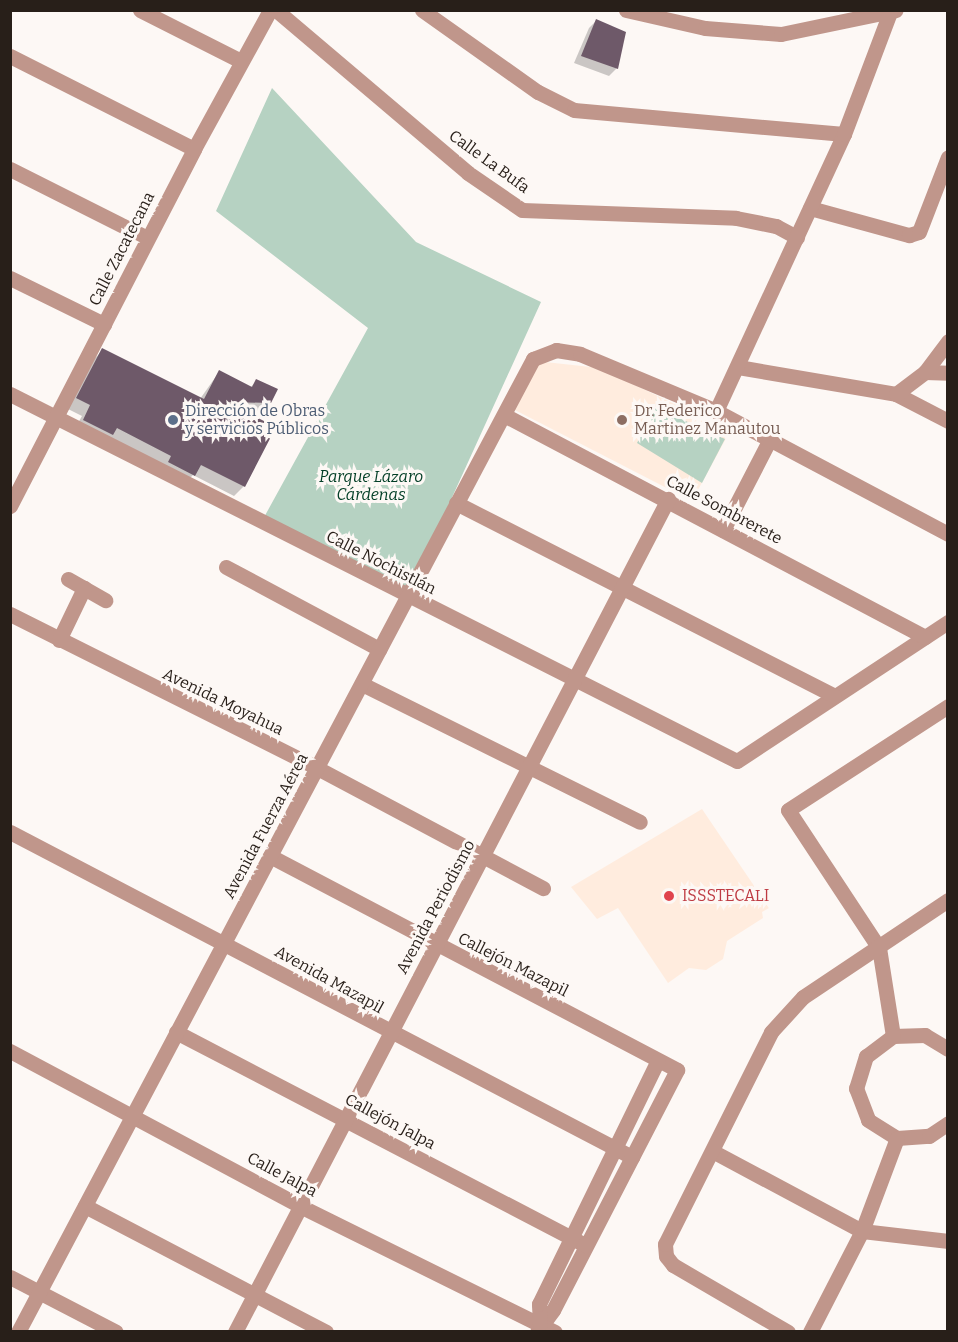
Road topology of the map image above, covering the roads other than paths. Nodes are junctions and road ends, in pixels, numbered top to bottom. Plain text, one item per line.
1 (140, 10) edge
2 (270, 10) edge
3 (276, 10) edge
4 (423, 10) edge
5 (626, 10) edge
6 (893, 11) edge
7 (10, 56) edge
8 (241, 61) junction
9 (844, 134) junction
10 (194, 148) junction
11 (948, 157) edge
12 (10, 170) edge
13 (810, 208) junction
14 (797, 237) junction
15 (147, 238) junction
16 (10, 278) edge
17 (104, 324) junction
18 (948, 341) edge
19 (738, 367) junction
20 (925, 372) junction
21 (948, 373) edge
22 (10, 394) edge
23 (896, 394) junction
24 (716, 411) junction
25 (504, 415) junction
26 (56, 417) junction
27 (948, 421) edge
28 (770, 439) junction
29 (668, 500) junction
30 (456, 503) junction
31 (10, 506) edge
32 (723, 531) junction
33 (948, 534) edge
34 (226, 567) dead end
35 (68, 579) dead end
36 (84, 588) junction
37 (622, 590) junction
38 (405, 596) junction
39 (105, 600) dead end
40 (10, 614) edge
41 (948, 622) edge
42 (925, 637) junction
43 (59, 640) junction
44 (379, 649) junction
45 (577, 677) junction
46 (362, 684) junction
47 (834, 696) junction
48 (948, 706) edge
49 (317, 768) junction
50 (530, 769) junction
51 (640, 822) dead end
52 (10, 831) edge
53 (484, 855) junction
54 (270, 856) junction
55 (543, 888) dead end
56 (948, 900) edge
57 (223, 943) junction
58 (435, 946) junction
59 (879, 948) junction
60 (176, 1032) junction
61 (389, 1034) junction
62 (893, 1036) junction
63 (948, 1049) edge
64 (10, 1051) edge
65 (658, 1060) junction
66 (134, 1115) junction
67 (346, 1119) junction
68 (948, 1122) edge
69 (897, 1138) junction
70 (615, 1149) junction
71 (714, 1152) junction
72 (632, 1157) junction
73 (85, 1206) junction
74 (302, 1206) junction
75 (862, 1231) junction
76 (571, 1237) junction
77 (948, 1241) edge
78 (586, 1245) junction
79 (10, 1276) edge
80 (39, 1292) junction
81 (253, 1295) junction
82 (539, 1328) edge
83 (18, 1332) edge
84 (116, 1332) edge
85 (235, 1332) edge
86 (326, 1332) edge
87 (555, 1332) edge
88 (788, 1332) edge
89 (810, 1332) edge

1 - 8 street
2 - 8 street, Calle Zacatecana
3 - 14 street, Calle La Bufa
4 - 9 street
5 - 6 street
6 - 9 street
7 - 10 street
8 - 10 street, Calle Zacatecana
9 - 13 street
10 - 15 street, Calle Zacatecana
11 - 13 street
12 - 15 street
13 - 14 street
14 - 19 street
15 - 17 street, Calle Zacatecana
16 - 17 street
17 - 26 street, Calle Zacatecana
18 - 20 street
19 - 23 street
19 - 24 street
20 - 21 street
20 - 23 street
22 - 26 street, Calle Nochistlán
23 - 27 street
24 - 25 street, Avenida Fuerza Aérea
24 - 28 street
25 - 29 street, Calle Sombrerete
25 - 30 street, Avenida Fuerza Aérea
26 - 31 street, Calle Zacatecana
26 - 38 street, Calle Nochistlán
28 - 32 street
28 - 33 street
29 - 32 street, Calle Sombrerete
29 - 37 street, Avenida Periodismo
30 - 37 street
30 - 38 street, Avenida Fuerza Aérea
32 - 42 street, Calle Sombrerete
34 - 44 street
35 - 36 street
36 - 39 street
36 - 43 street
37 - 45 street, Avenida Periodismo
37 - 47 street
38 - 44 street, Avenida Fuerza Aérea
38 - 45 street, Calle Nochistlán
40 - 43 street, Avenida Moyahua
41 - 42 street
42 - 47 street
43 - 49 street, Avenida Moyahua
44 - 46 street, Avenida Fuerza Aérea
45 - 47 street, Calle Nochistlán
45 - 50 street, Avenida Periodismo
46 - 49 street, Avenida Fuerza Aérea
46 - 50 street
48 - 59 street
49 - 53 street, Avenida Moyahua
49 - 54 street, Avenida Fuerza Aérea
50 - 51 street
50 - 53 street, Avenida Periodismo
52 - 57 street, Avenida Mazapil
53 - 55 street, Avenida Moyahua
53 - 58 street, Avenida Periodismo
54 - 57 street, Avenida Fuerza Aérea
54 - 58 street, Callejón Mazapil
56 - 59 street
57 - 60 street, Avenida Fuerza Aérea
57 - 61 street, Avenida Mazapil
58 - 61 street, Avenida Periodismo
58 - 65 street, Callejón Mazapil
59 - 62 street
59 - 71 street
60 - 66 street, Avenida Fuerza Aérea
60 - 67 street, Callejón Jalpa
61 - 67 street, Avenida Periodismo
61 - 70 street, Avenida Mazapil
62 - 63 street
62 - 69 street
64 - 66 street, Calle Jalpa
65 - 70 street
65 - 72 street, Callejón Mazapil
66 - 73 street, Avenida Fuerza Aérea
66 - 74 street, Calle Jalpa
67 - 74 street, Avenida Periodismo
67 - 76 street, Callejón Jalpa
68 - 69 street
69 - 75 street
70 - 72 street, Avenida Mazapil
70 - 76 street
71 - 75 street
71 - 88 street
72 - 78 street
73 - 80 street, Avenida Fuerza Aérea
73 - 81 street
74 - 81 street, Avenida Periodismo
74 - 82 street, Calle Jalpa
75 - 77 street
75 - 89 street
76 - 78 street, Callejón Jalpa
76 - 82 street
78 - 82 street
79 - 80 street
80 - 83 street, Avenida Fuerza Aérea
80 - 84 street
81 - 85 street, Avenida Periodismo
81 - 86 street
82 - 87 street, Calle Jalpa

